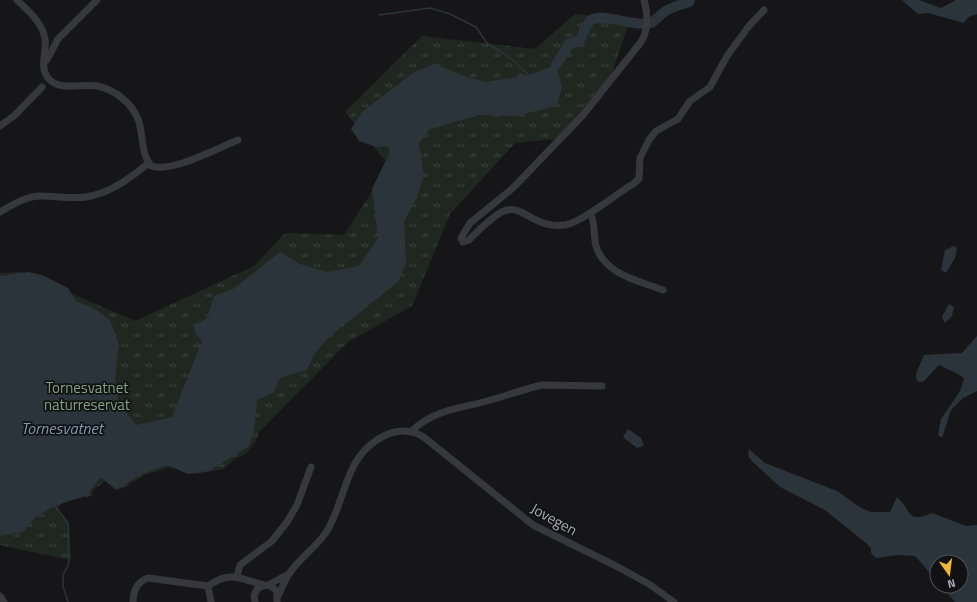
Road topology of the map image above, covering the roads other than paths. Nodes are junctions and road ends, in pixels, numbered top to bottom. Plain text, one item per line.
1 (18, 0) edge
2 (97, 0) edge
3 (644, 0) edge
4 (764, 10) dead end
5 (44, 66) junction
6 (42, 87) dead end
7 (0, 126) edge
8 (238, 140) dead end
9 (149, 163) junction
10 (0, 212) edge
11 (590, 213) junction
12 (663, 290) dead end
13 (602, 386) dead end
14 (412, 431) junction
15 (311, 468) dead end
16 (289, 574) junction
17 (240, 577) junction
18 (266, 585) junction
19 (208, 586) junction
20 (0, 596) edge
21 (255, 599) edge
22 (278, 600) edge
23 (4, 602) edge
24 (133, 602) edge
25 (211, 602) edge
26 (674, 602) edge

1 - 5 street
2 - 5 street
3 - 11 street
4 - 11 street
5 - 9 street
6 - 7 street
8 - 9 street
9 - 10 street
11 - 12 street
13 - 14 street
14 - 16 street
14 - 26 street, Jovegen
15 - 17 street
16 - 18 street
16 - 22 street
17 - 18 street
17 - 19 street
17 - 21 street
18 - 21 street
18 - 22 street
19 - 24 street
19 - 25 street
20 - 23 street

